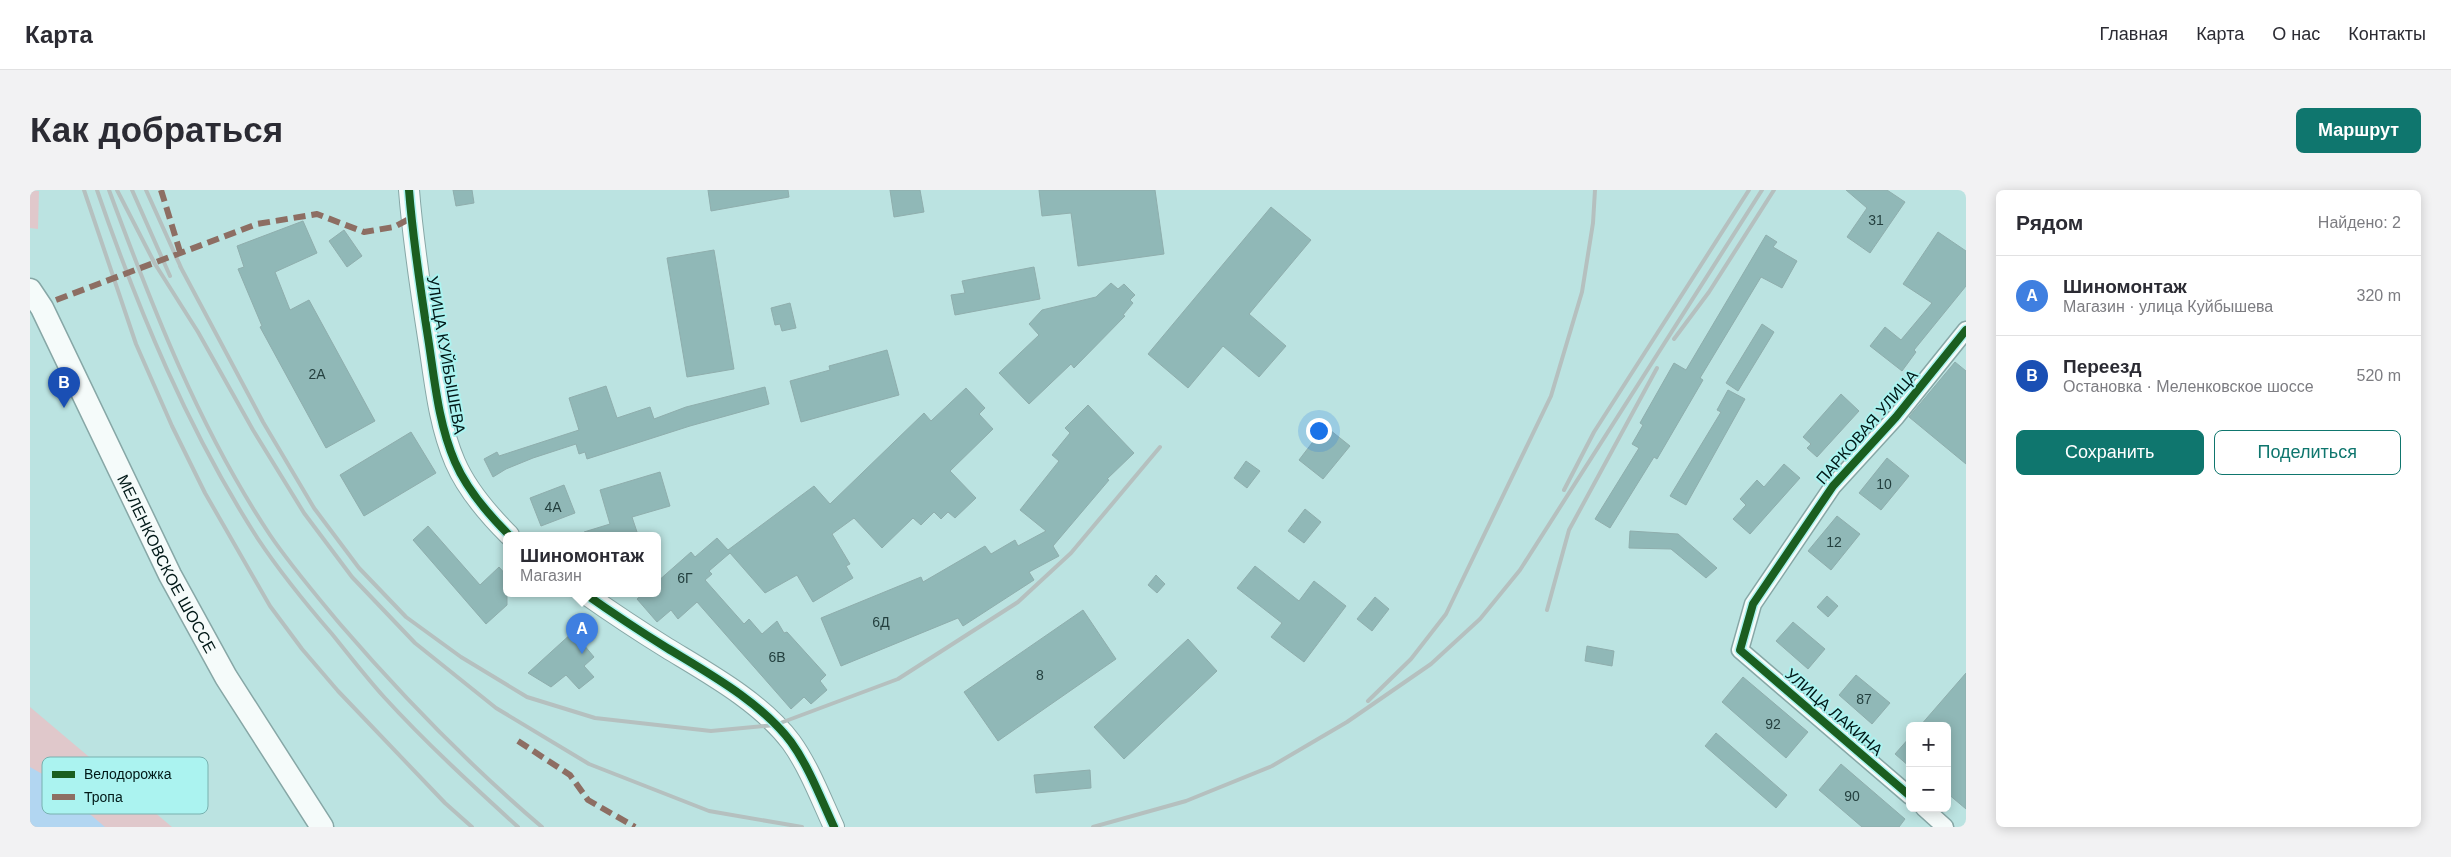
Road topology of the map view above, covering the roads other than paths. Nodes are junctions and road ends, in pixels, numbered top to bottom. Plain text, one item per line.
1 (409, 190) edge
2 (30, 290) edge
3 (1966, 330) edge
4 (505, 532) edge
5 (590, 597) edge
6 (1740, 650) joint
7 (1906, 793) edge
8 (1928, 812) edge
9 (322, 827) edge
10 (834, 827) edge
11 (1945, 827) edge

1 - 4 street, УЛИЦА КУЙБЫШЕВА
2 - 9 main road, МЕЛЕНКОВСКОЕ ШОССЕ
3 - 6 street, ПАРКОВАЯ УЛИЦА
5 - 10 street
6 - 7 street, УЛИЦА ЛАКИНА
8 - 11 street

